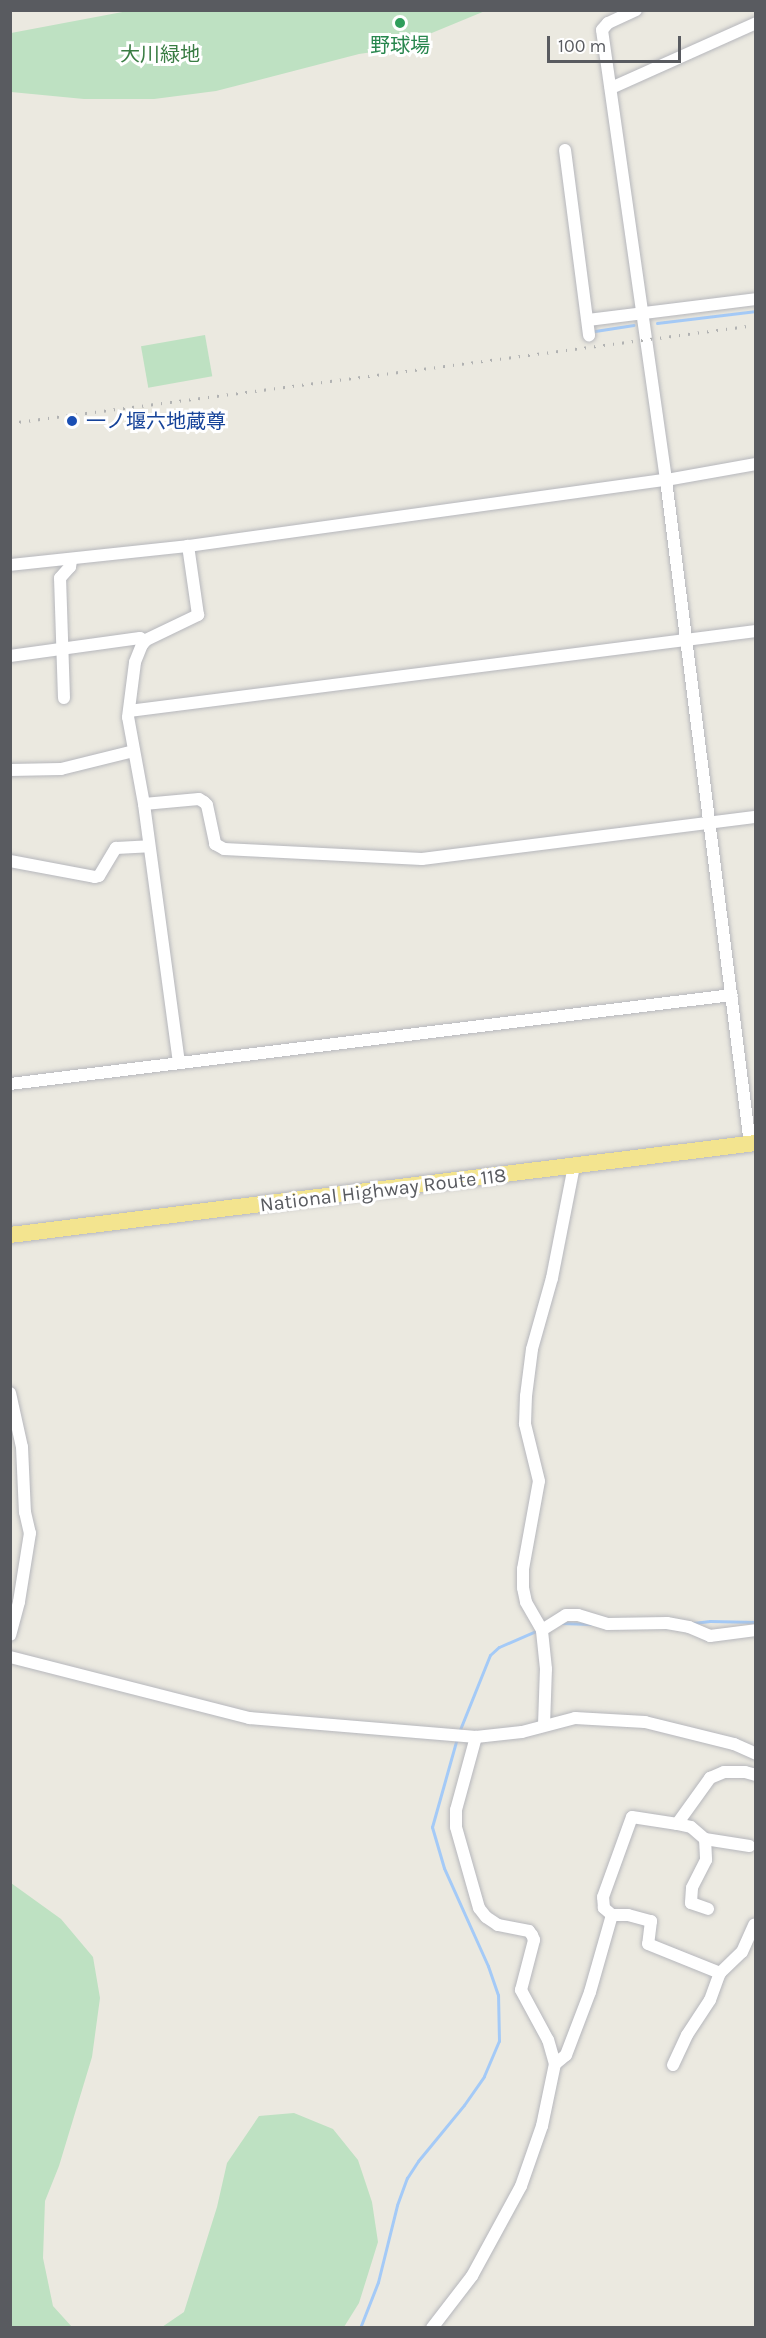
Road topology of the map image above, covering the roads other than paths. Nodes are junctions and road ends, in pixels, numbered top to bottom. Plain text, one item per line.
1 (636, 10) edge
2 (756, 23) edge
3 (611, 88) junction
4 (565, 150) dead end
5 (756, 299) edge
6 (642, 313) junction
7 (588, 320) junction
8 (589, 335) dead end
9 (756, 464) edge
10 (666, 480) junction
11 (188, 546) junction
12 (71, 561) junction
13 (10, 565) edge
14 (756, 631) edge
15 (145, 641) junction
16 (686, 641) junction
17 (62, 649) junction
18 (10, 656) edge
19 (64, 698) dead end
20 (129, 711) junction
21 (134, 751) junction
22 (10, 770) edge
23 (144, 804) junction
24 (756, 817) edge
25 (710, 824) junction
26 (149, 846) junction
27 (10, 861) edge
28 (732, 995) junction
29 (179, 1063) junction
30 (10, 1084) edge
31 (753, 1144) edge
32 (574, 1166) junction
33 (10, 1235) edge
34 (10, 1393) edge
35 (542, 1630) junction
36 (756, 1630) edge
37 (10, 1635) edge
38 (10, 1657) edge
39 (544, 1725) junction
40 (476, 1737) junction
41 (756, 1754) edge
42 (756, 1775) edge
43 (677, 1824) junction
44 (705, 1839) junction
45 (749, 1846) dead end
46 (708, 1909) dead end
47 (612, 1915) junction
48 (754, 1925) edge
49 (720, 1974) junction
50 (555, 2064) junction
51 (673, 2065) dead end
52 (432, 2328) edge

1 - 3 street
2 - 3 street
3 - 6 street
4 - 7 street
5 - 6 street
6 - 7 street
6 - 10 street
7 - 8 street
9 - 10 street
10 - 11 street
10 - 16 street
11 - 12 street
11 - 15 street
12 - 13 street
12 - 17 street
14 - 16 street
15 - 17 street
15 - 20 street
16 - 20 street
16 - 25 street
17 - 18 street
17 - 19 street
20 - 21 street
21 - 22 street
21 - 23 street
23 - 25 street
23 - 26 street
24 - 25 street
25 - 28 street
26 - 27 street
26 - 29 street
28 - 29 street
28 - 31 street
29 - 30 street
31 - 32 highway, National Highway Route 118
32 - 33 highway, National Highway Route 118
32 - 35 street
34 - 37 street
35 - 36 street
35 - 39 street
38 - 40 street
39 - 40 street
39 - 41 street
40 - 50 street
42 - 43 street
43 - 44 street
43 - 47 street
44 - 45 street
44 - 46 street
47 - 49 street
47 - 50 street
48 - 49 street
49 - 51 street
50 - 52 street

